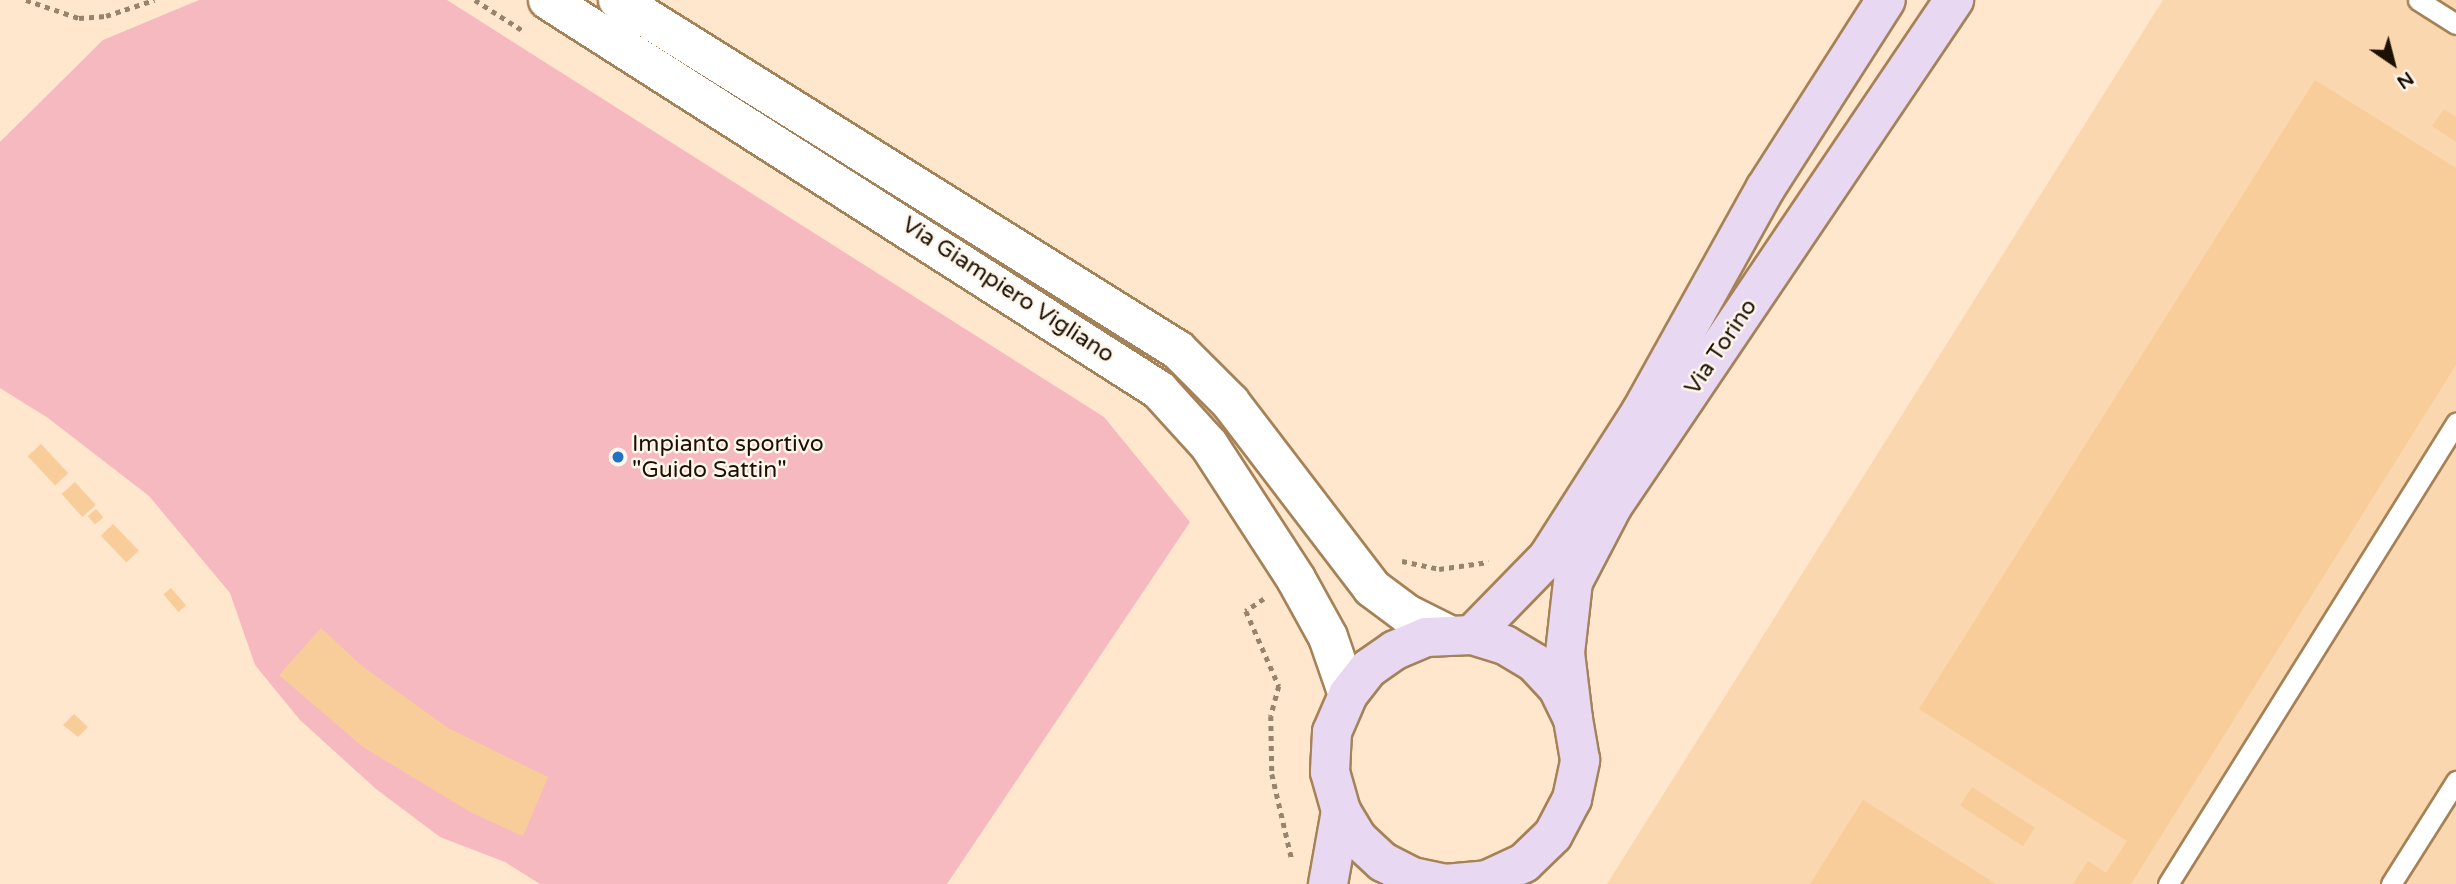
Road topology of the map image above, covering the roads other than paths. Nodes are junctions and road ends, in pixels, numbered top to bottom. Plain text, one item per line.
1 (548, 0) edge
2 (618, 0) edge
3 (1886, 0) edge
4 (1954, 0) edge
5 (2418, 0) edge
6 (2456, 24) edge
7 (2456, 423) edge
8 (1460, 635) junction
9 (1348, 695) junction
10 (1573, 719) junction
11 (2456, 781) edge
12 (1340, 811) junction
13 (1328, 884) edge
14 (1445, 884) edge
15 (2168, 884) edge
16 (2390, 884) edge

1 - 9 street, Via Giampiero Vigliano
2 - 8 street, Via Giampiero Vigliano
3 - 8 main road, Via Torino
4 - 10 main road, Via Torino
5 - 6 lane
7 - 15 lane
8 - 9 main road
8 - 10 main road
9 - 12 main road
10 - 14 main road
11 - 16 lane
12 - 13 main road
12 - 14 main road

